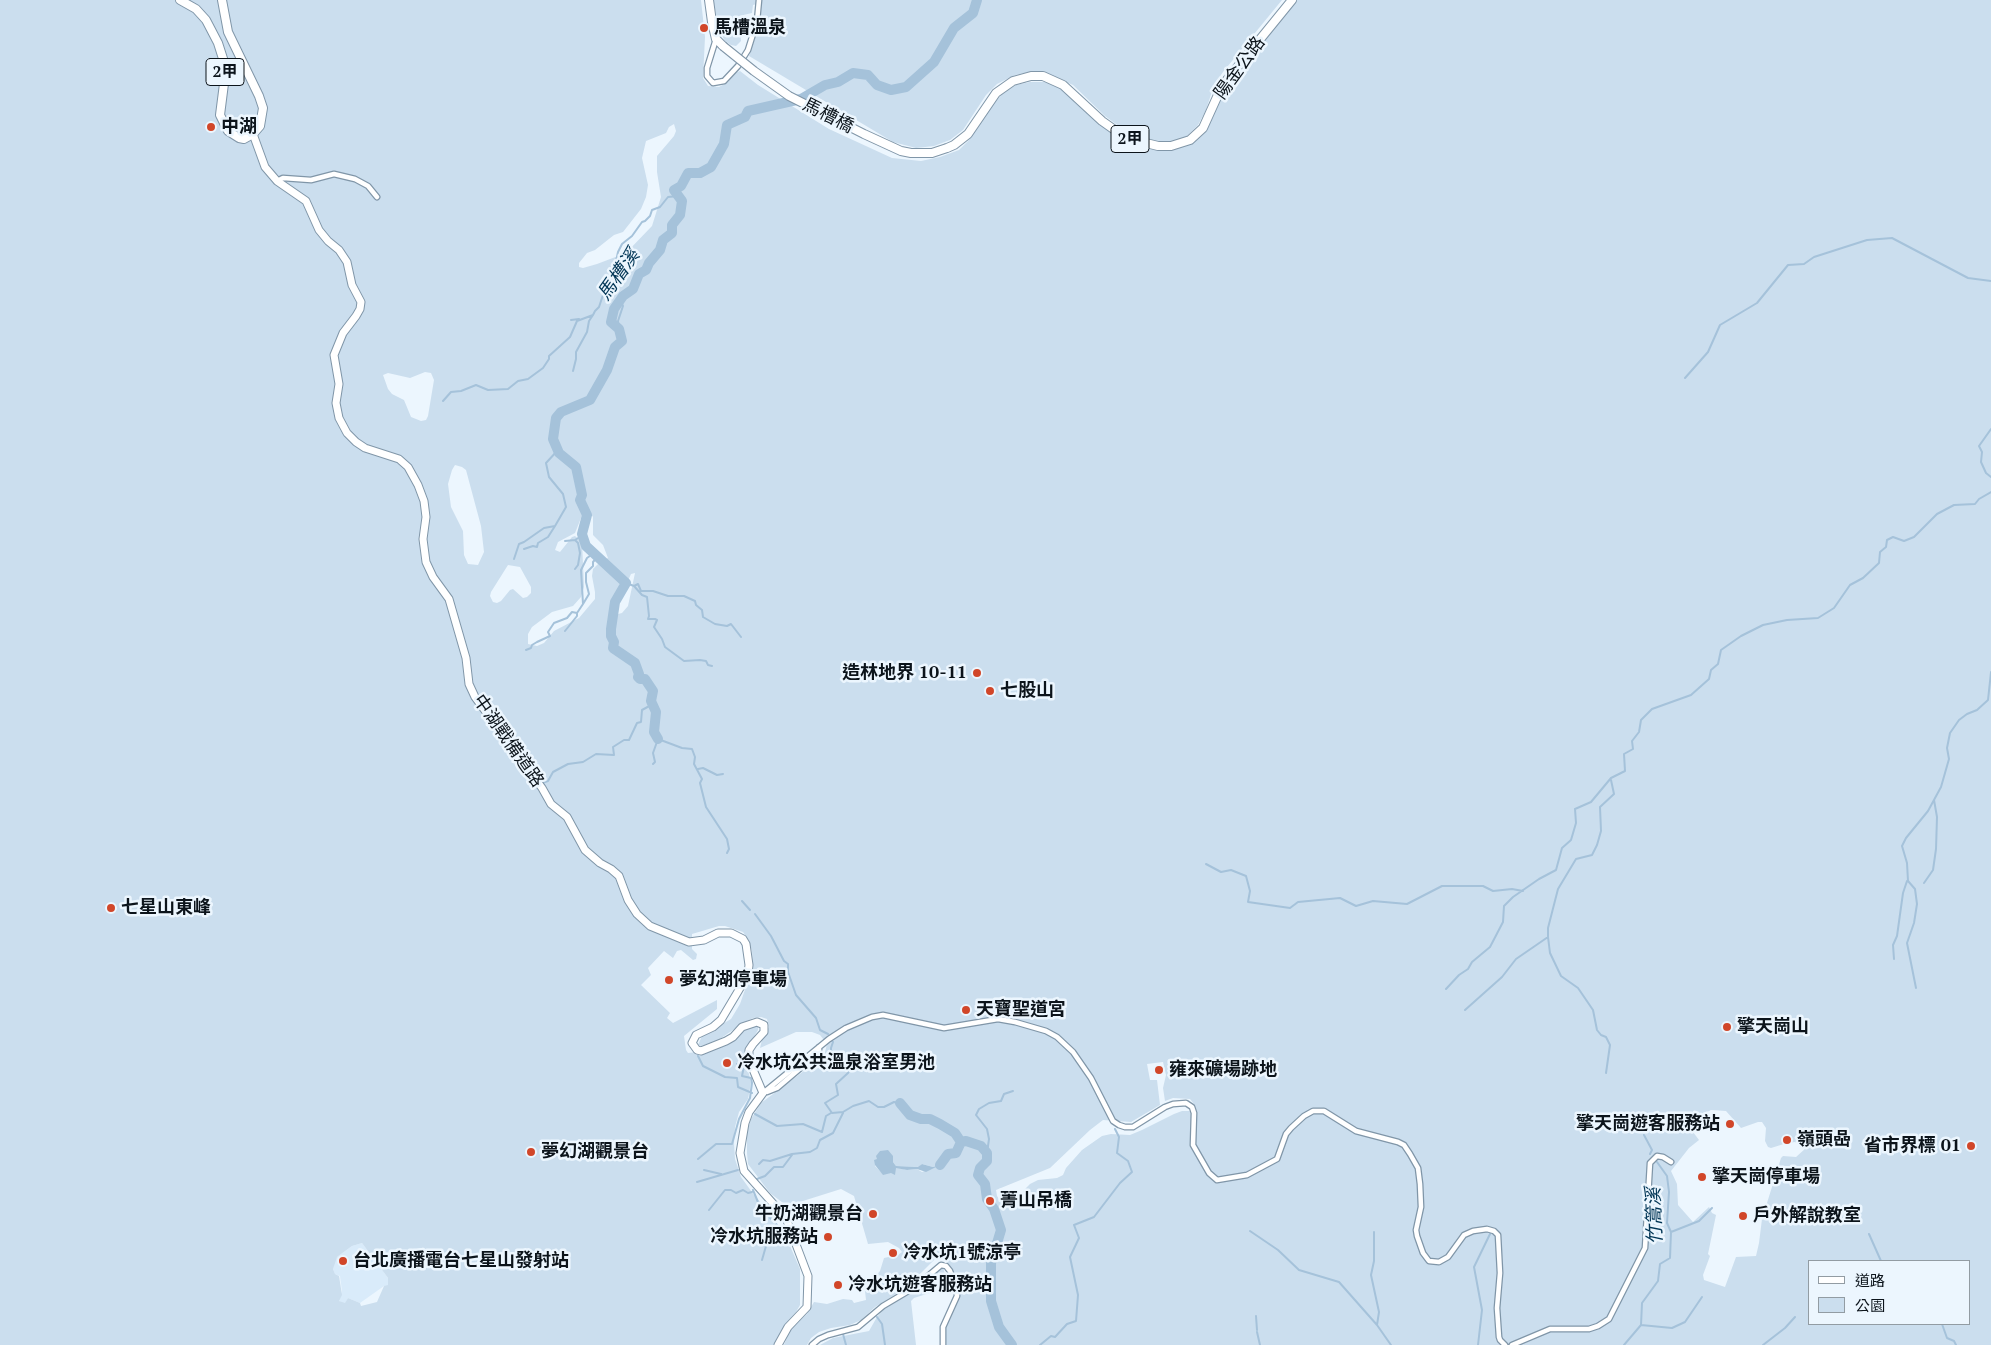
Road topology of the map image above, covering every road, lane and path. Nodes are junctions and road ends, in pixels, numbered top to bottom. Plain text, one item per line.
1 (180, 0) edge
2 (222, 0) edge
3 (710, 0) edge
4 (759, 0) edge
5 (1292, 0) edge
6 (716, 39) junction
7 (253, 134) junction
8 (947, 148) joint
9 (277, 181) junction
10 (377, 196) dead end
11 (819, 1047) junction
12 (814, 1056) junction
13 (807, 1064) junction
14 (763, 1094) junction
15 (1670, 1162) dead end
16 (778, 1345) edge
17 (812, 1345) edge
18 (943, 1345) edge
19 (1506, 1345) edge
20 (1512, 1345) edge

1 - 7 main road, 2甲
2 - 7 main road, 2甲
3 - 6 main road
4 - 6 street
5 - 8 main road, 陽金公路 / 2甲
6 - 8 main road, 馬槽橋 / 2甲, bridge
7 - 9 street, 中湖戰備道路
9 - 10 street
9 - 14 street, 中湖戰備道路
11 - 12 street
11 - 13 street
11 - 14 street
11 - 19 street
12 - 13 street
12 - 14 street
13 - 14 street
14 - 16 street
15 - 20 street
17 - 18 street

